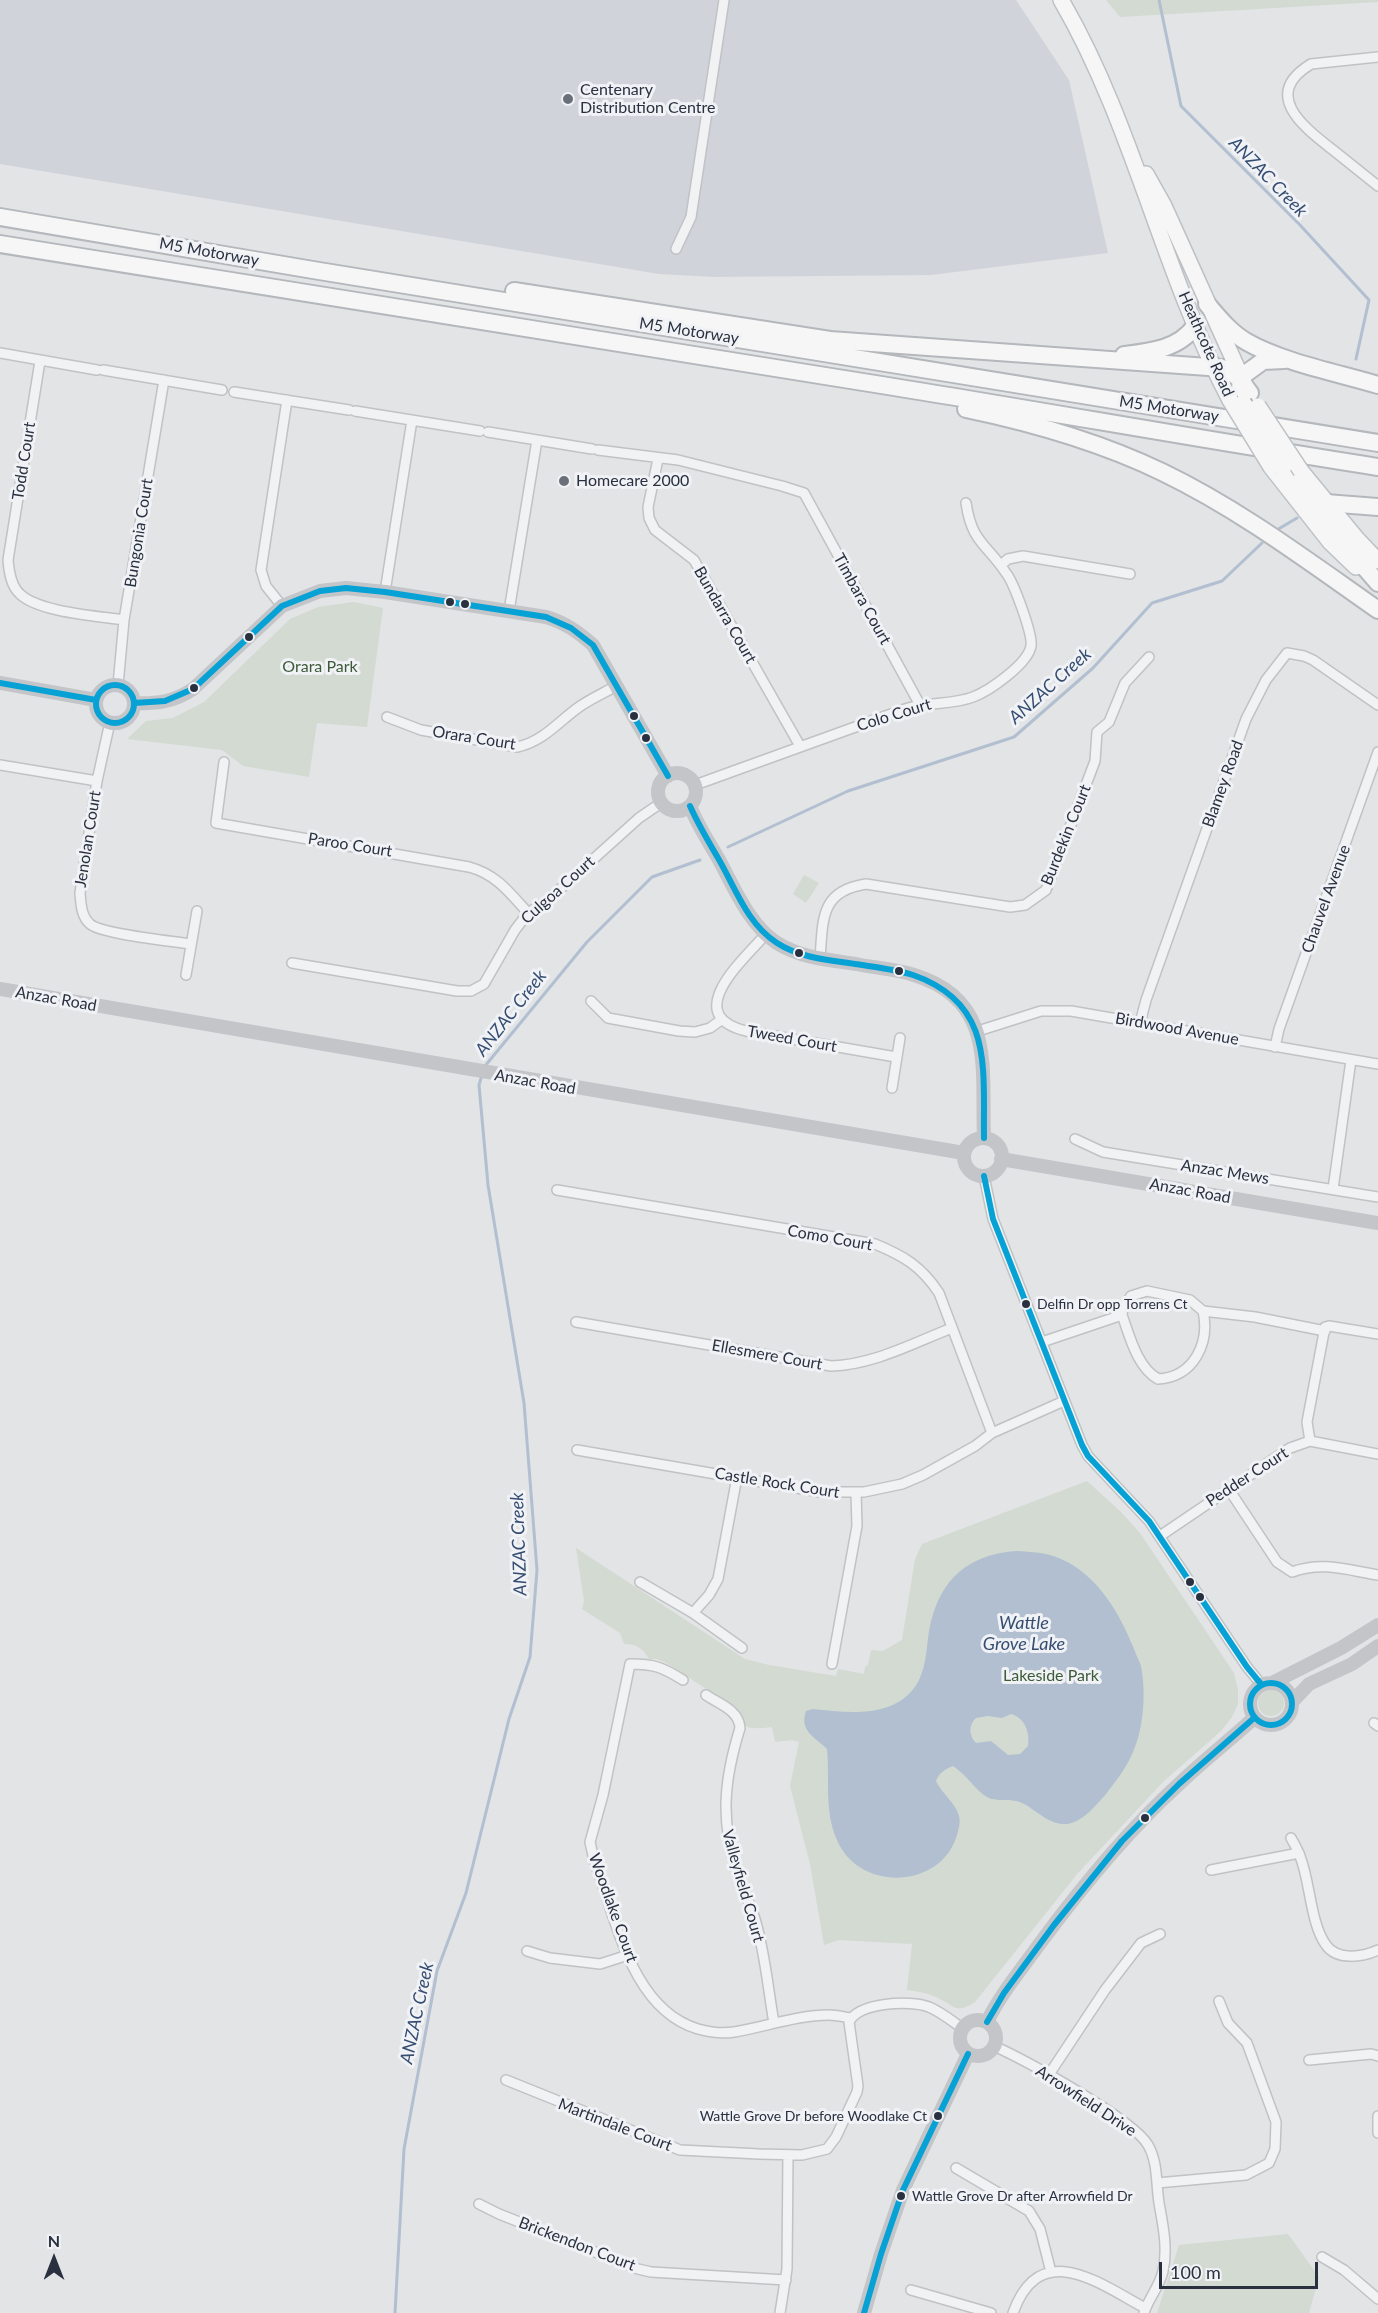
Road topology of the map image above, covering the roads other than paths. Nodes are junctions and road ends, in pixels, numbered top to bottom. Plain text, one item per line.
1 (724, 0) edge
2 (1061, 0) edge
3 (1378, 57) edge
4 (1122, 132) junction
5 (1378, 186) edge
6 (0, 217) edge
7 (0, 244) edge
8 (676, 249) dead end
9 (313, 270) junction
10 (1207, 304) junction
11 (1195, 326) junction
12 (0, 353) edge
13 (1090, 358) junction
14 (1294, 360) junction
15 (40, 361) junction
16 (766, 366) junction
17 (1213, 367) junction
18 (164, 381) junction
19 (1378, 385) edge
20 (222, 390) dead end
21 (234, 392) dead end
22 (1244, 393) junction
23 (287, 400) junction
24 (412, 420) junction
25 (537, 440) junction
26 (1378, 443) edge
27 (658, 459) junction
28 (1378, 467) edge
29 (1277, 468) junction
30 (1289, 492) junction
31 (1309, 501) junction
32 (966, 503) dead end
33 (1326, 503) junction
34 (1378, 507) edge
35 (1378, 561) edge
36 (1001, 565) junction
37 (1130, 574) dead end
38 (1378, 585) edge
39 (385, 592) junction
40 (282, 606) junction
41 (1378, 610) edge
42 (509, 611) junction
43 (124, 620) junction
44 (1149, 657) dead end
45 (0, 683) edge
46 (118, 685) junction
47 (616, 686) junction
48 (96, 700) junction
49 (134, 703) junction
50 (920, 705) junction
51 (1378, 705) edge
52 (387, 717) dead end
53 (110, 722) junction
54 (800, 746) junction
55 (1378, 752) edge
56 (224, 762) dead end
57 (0, 765) edge
58 (668, 776) junction
59 (97, 781) junction
60 (695, 785) junction
61 (663, 804) junction
62 (690, 806) junction
63 (197, 911) dead end
64 (528, 913) junction
65 (766, 934) junction
66 (191, 944) junction
67 (820, 959) junction
68 (292, 963) dead end
69 (186, 975) dead end
70 (0, 989) edge
71 (591, 1001) dead end
72 (721, 1020) junction
73 (1140, 1023) junction
74 (978, 1031) junction
75 (900, 1038) dead end
76 (1275, 1047) junction
77 (896, 1057) junction
78 (1352, 1060) junction
79 (1378, 1064) edge
80 (892, 1088) dead end
81 (984, 1138) junction
82 (1076, 1139) dead end
83 (964, 1153) junction
84 (1001, 1159) junction
85 (984, 1176) junction
86 (1333, 1189) junction
87 (557, 1190) dead end
88 (1378, 1197) edge
89 (1378, 1223) edge
90 (1203, 1311) junction
91 (1122, 1315) junction
92 (576, 1322) dead end
93 (952, 1328) junction
94 (1325, 1331) junction
95 (1378, 1334) edge
96 (1042, 1342) junction
97 (1064, 1401) junction
98 (992, 1433) junction
99 (1310, 1441) junction
100 (577, 1450) dead end
101 (1378, 1454) edge
102 (737, 1477) junction
103 (1228, 1488) junction
104 (856, 1492) junction
105 (1160, 1536) junction
106 (1378, 1575) edge
107 (640, 1582) dead end
108 (693, 1613) junction
109 (1378, 1625) edge
110 (1378, 1646) edge
111 (742, 1648) dead end
112 (832, 1664) dead end
113 (683, 1680) dead end
114 (1268, 1683) junction
115 (706, 1695) dead end
116 (1292, 1702) junction
117 (1254, 1718) junction
118 (1291, 1838) dead end
119 (1299, 1853) junction
120 (1211, 1870) dead end
121 (1160, 1934) dead end
122 (527, 1950) dead end
123 (1378, 1950) edge
124 (628, 1955) junction
125 (1219, 2001) dead end
126 (851, 2018) junction
127 (987, 2022) junction
128 (774, 2023) junction
129 (962, 2028) junction
130 (994, 2046) junction
131 (968, 2054) junction
132 (1378, 2056) edge
133 (1309, 2060) dead end
134 (1048, 2076) junction
135 (506, 2080) dead end
136 (1378, 2116) edge
137 (1378, 2133) edge
138 (788, 2155) junction
139 (956, 2168) dead end
140 (1157, 2182) junction
141 (479, 2204) dead end
142 (1322, 2257) dead end
143 (1051, 2272) junction
144 (786, 2280) junction
145 (911, 2290) dead end
146 (1378, 2299) edge
147 (1144, 2311) edge
148 (780, 2313) edge
149 (864, 2313) edge
150 (991, 2313) edge
151 (1013, 2313) edge

1 - 8 street
2 - 4 main road, Heathcote Road
3 - 5 street
4 - 10 main road, Heathcote Road
4 - 11 main road, Heathcote Road
6 - 9 highway, M5 Motorway
7 - 16 highway, M5 Motorway
9 - 13 highway
9 - 26 highway, M5 Motorway
10 - 14 highway
10 - 22 main road, Heathcote Road
11 - 13 highway
11 - 17 main road, Heathcote Road
12 - 15 street
13 - 17 highway
14 - 19 highway
14 - 22 highway
15 - 18 street
15 - 43 street, Todd Court
16 - 28 highway, M5 Motorway
16 - 41 highway
17 - 22 highway
18 - 20 street
18 - 43 street, Bungonia Court
21 - 23 street
22 - 29 highway, bridge
22 - 33 main road, Heathcote Road, bridge
23 - 24 street
23 - 40 street
24 - 25 street
24 - 39 street
25 - 27 street
25 - 42 street
27 - 50 street, Timbara Court
27 - 54 street, Bundarra Court
29 - 30 main road
29 - 31 highway
30 - 31 highway
30 - 38 main road
31 - 33 highway
31 - 38 highway
32 - 36 street, Colo Court
33 - 34 highway
33 - 35 main road, Heathcote Road
36 - 37 street
36 - 50 street, Colo Court
39 - 40 street
39 - 42 street
40 - 49 street
42 - 47 street
43 - 46 street, Bungonia Court
44 - 67 street, Burdekin Court
45 - 48 street
46 - 48 street
46 - 49 street
47 - 52 street, Orara Court
47 - 58 street
48 - 53 street
49 - 53 street
50 - 54 street, Colo Court
51 - 73 street, Blamey Road
53 - 59 street, Jenolan Court
54 - 60 street, Colo Court
55 - 76 street, Chauvel Avenue
56 - 64 street, Paroo Court
57 - 59 street
58 - 60 street
58 - 61 street
59 - 66 street, Jenolan Court
60 - 62 street
61 - 62 street
61 - 64 street, Culgoa Court
62 - 65 street
63 - 66 street
64 - 68 street, Culgoa Court
65 - 67 street
65 - 72 street
66 - 69 street
67 - 74 street
70 - 83 street, Anzac Road
71 - 72 street
72 - 77 street, Tweed Court
73 - 74 street, Birdwood Avenue
73 - 76 street, Birdwood Avenue
74 - 81 street
75 - 77 street
76 - 78 street, Birdwood Avenue
77 - 80 street
78 - 79 street, Birdwood Avenue
78 - 86 street
81 - 83 street
81 - 84 street
82 - 86 street, Anzac Mews
83 - 85 street
84 - 85 street
84 - 89 street, Anzac Road
85 - 96 street
86 - 88 street, Anzac Mews
87 - 93 street, Como Court
90 - 91 street
90 - 91 street
90 - 94 street
91 - 96 street
92 - 93 street, Ellesmere Court
93 - 98 street, Como Court
94 - 95 street
94 - 99 street
96 - 97 street
97 - 98 street, Castle Rock Court
97 - 105 street
98 - 104 street, Castle Rock Court
99 - 101 street
99 - 103 street, Pedder Court
100 - 102 street, Castle Rock Court
102 - 104 street, Castle Rock Court
102 - 108 street
103 - 105 street, Pedder Court
103 - 106 street
104 - 112 street
105 - 114 street
107 - 108 street
108 - 111 street
109 - 114 street
110 - 116 street
113 - 124 street, Woodlake Court
114 - 116 street
114 - 117 street
115 - 128 street, Valleyfield Court
116 - 117 street
117 - 127 street
118 - 119 street
119 - 120 street
119 - 123 street
121 - 134 street
122 - 124 street
124 - 128 street, Woodlake Court
125 - 140 street
126 - 128 street, Woodlake Court
126 - 129 street
126 - 138 street, Martindale Court
127 - 129 street
127 - 130 street
129 - 131 street
130 - 131 street
130 - 134 street, Arrowfield Drive
131 - 149 street
132 - 133 street
134 - 140 street, Arrowfield Drive
135 - 138 street, Martindale Court
136 - 137 street
138 - 144 street
139 - 143 street
140 - 147 street, Arrowfield Drive
141 - 144 street, Brickendon Court
142 - 146 street
143 - 147 street
143 - 151 street
144 - 148 street
145 - 150 street

